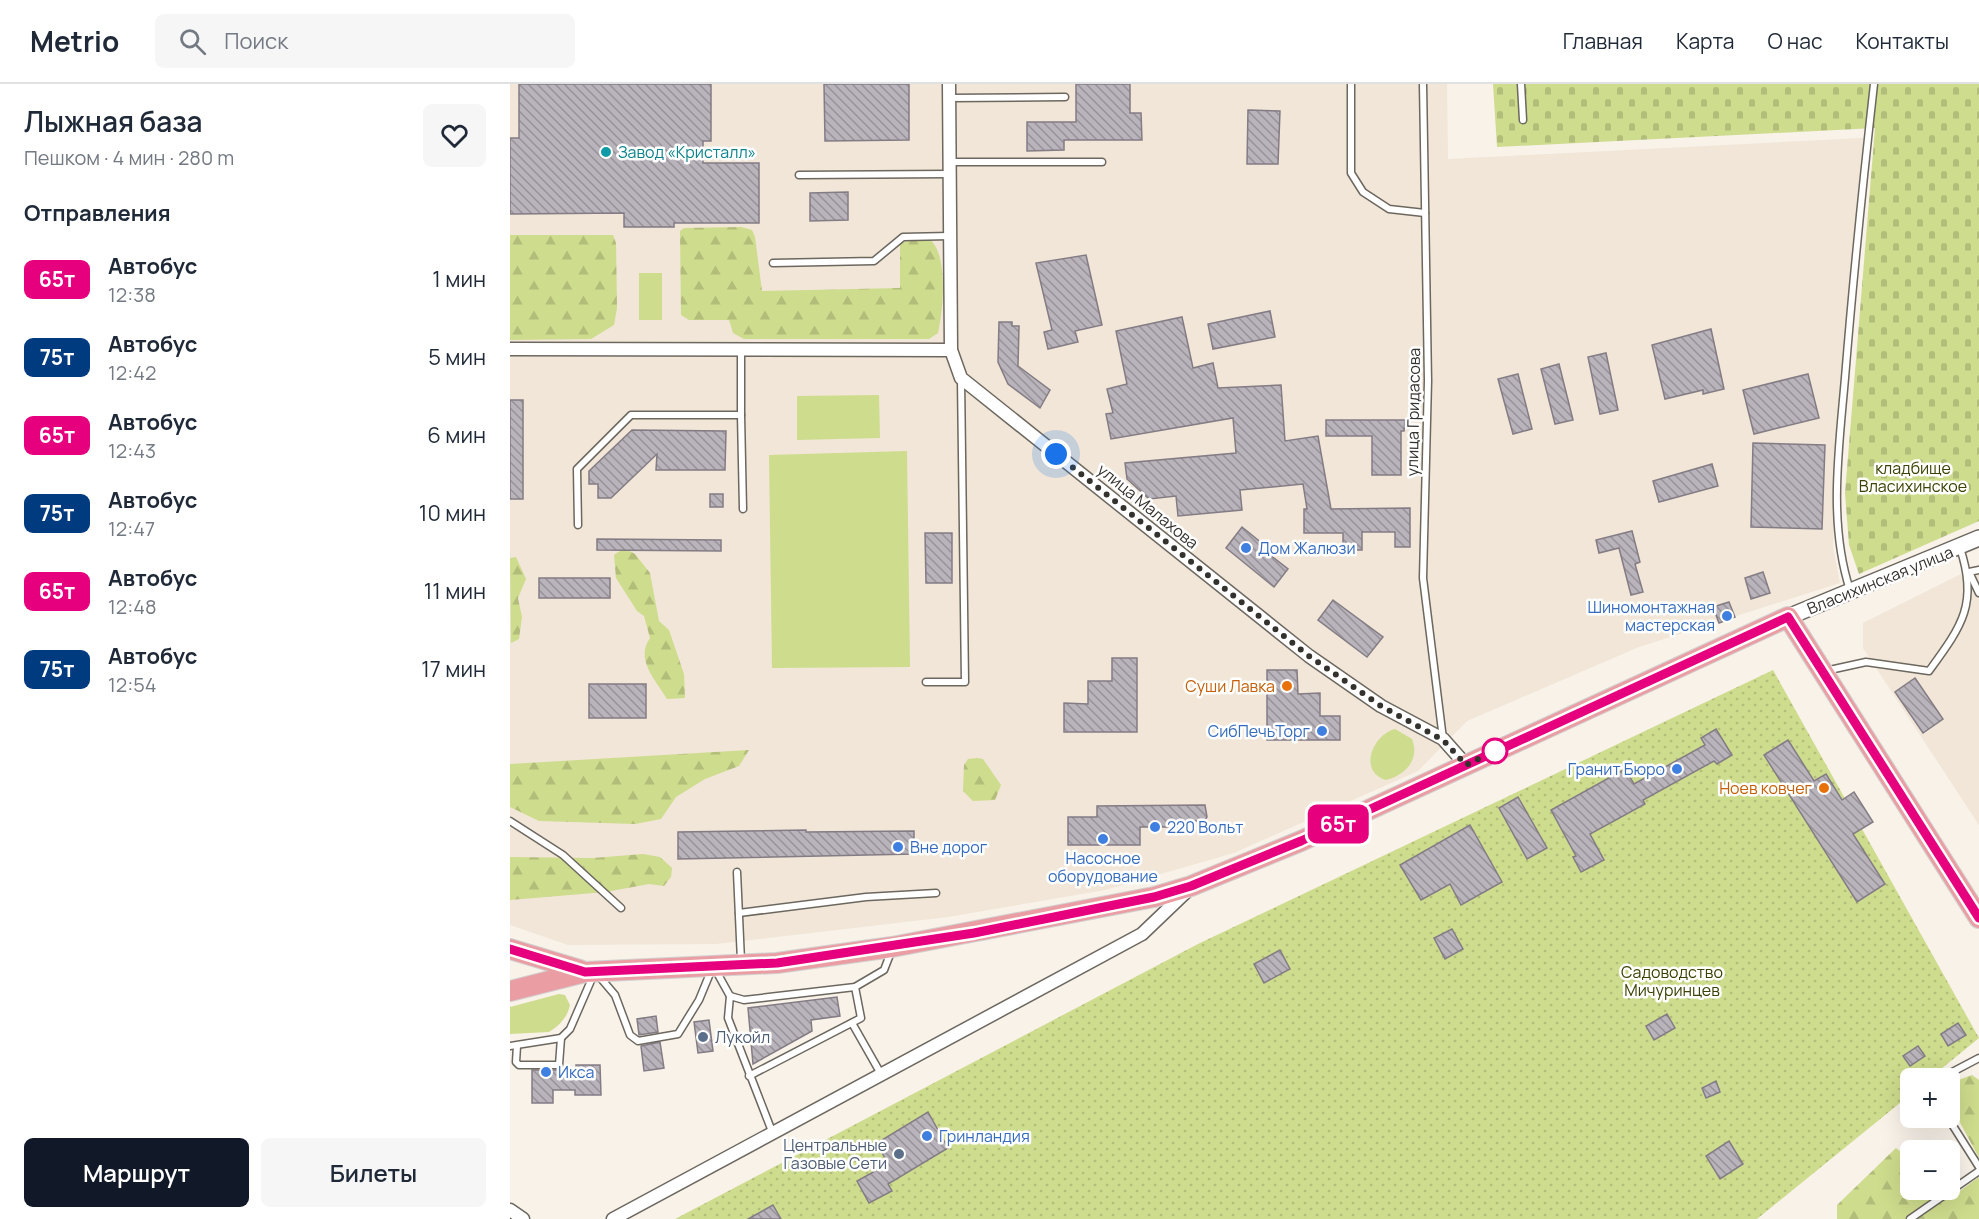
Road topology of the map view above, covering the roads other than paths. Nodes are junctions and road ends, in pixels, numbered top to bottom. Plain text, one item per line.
1 (949, 84) edge
2 (1351, 84) edge
3 (1423, 84) edge
4 (1521, 84) edge
5 (1874, 84) edge
6 (1065, 97) dead end
7 (949, 98) junction
8 (1522, 120) dead end
9 (1102, 162) dead end
10 (949, 168) junction
11 (799, 175) dead end
12 (1425, 213) junction
13 (950, 237) junction
14 (773, 263) dead end
15 (741, 348) junction
16 (510, 349) edge
17 (951, 350) junction
18 (961, 378) junction
19 (741, 415) junction
20 (743, 509) dead end
21 (578, 525) dead end
22 (1979, 538) edge
23 (1960, 547) junction
24 (1979, 570) edge
25 (1969, 572) junction
26 (1851, 592) junction
27 (1979, 593) edge
28 (1788, 617) junction
29 (1824, 671) junction
30 (926, 682) dead end
31 (1443, 740) junction
32 (1466, 765) junction
33 (510, 821) edge
34 (737, 872) dead end
35 (1191, 886) junction
36 (936, 893) dead end
37 (621, 908) dead end
38 (739, 913) junction
39 (1979, 918) edge
40 (892, 947) junction
41 (510, 949) edge
42 (741, 964) junction
43 (713, 966) junction
44 (590, 972) junction
45 (855, 987) junction
46 (510, 991) edge
47 (730, 996) junction
48 (852, 1023) junction
49 (561, 1038) junction
50 (513, 1046) edge
51 (1979, 1058) edge
52 (1960, 1068) edge
53 (881, 1074) junction
54 (749, 1076) junction
55 (1954, 1128) edge
56 (773, 1134) junction
57 (1979, 1169) edge
58 (510, 1210) edge
59 (523, 1219) edge
60 (613, 1219) edge
61 (1910, 1219) edge

1 - 7 street
2 - 12 lane
3 - 12 lane, улица Гридасова
4 - 8 lane
5 - 26 lane
6 - 7 lane
7 - 10 street
9 - 10 lane
10 - 11 lane
10 - 13 street
12 - 31 lane, улица Гридасова
13 - 14 lane
13 - 17 street
15 - 16 street
15 - 17 street
15 - 19 lane
17 - 18 street
18 - 30 lane
18 - 31 street, улица Малахова
19 - 20 lane
19 - 21 lane
22 - 23 street, Власихинская улица
23 - 25 lane
23 - 26 street, Власихинская улица
24 - 25 lane
25 - 27 lane
25 - 29 lane
26 - 28 street, Власихинская улица
28 - 29 highway
28 - 32 highway, Власихинская улица
29 - 39 highway
31 - 32 street, улица Малахова
32 - 35 highway, Власихинская улица
33 - 37 lane
34 - 38 lane
35 - 40 highway, Власихинская улица
35 - 53 street
36 - 38 lane
38 - 42 lane
40 - 42 highway, Власихинская улица
40 - 45 lane
41 - 44 highway
42 - 43 highway, Власихинская улица
43 - 44 highway, Власихинская улица
43 - 44 lane
43 - 47 lane
44 - 46 highway
44 - 49 lane
45 - 47 lane
45 - 48 lane
47 - 54 lane
48 - 53 lane
48 - 54 lane
49 - 50 lane
49 - 50 lane
51 - 52 lane
53 - 56 street
54 - 56 lane
55 - 57 lane
56 - 60 street
57 - 61 lane
58 - 59 street

